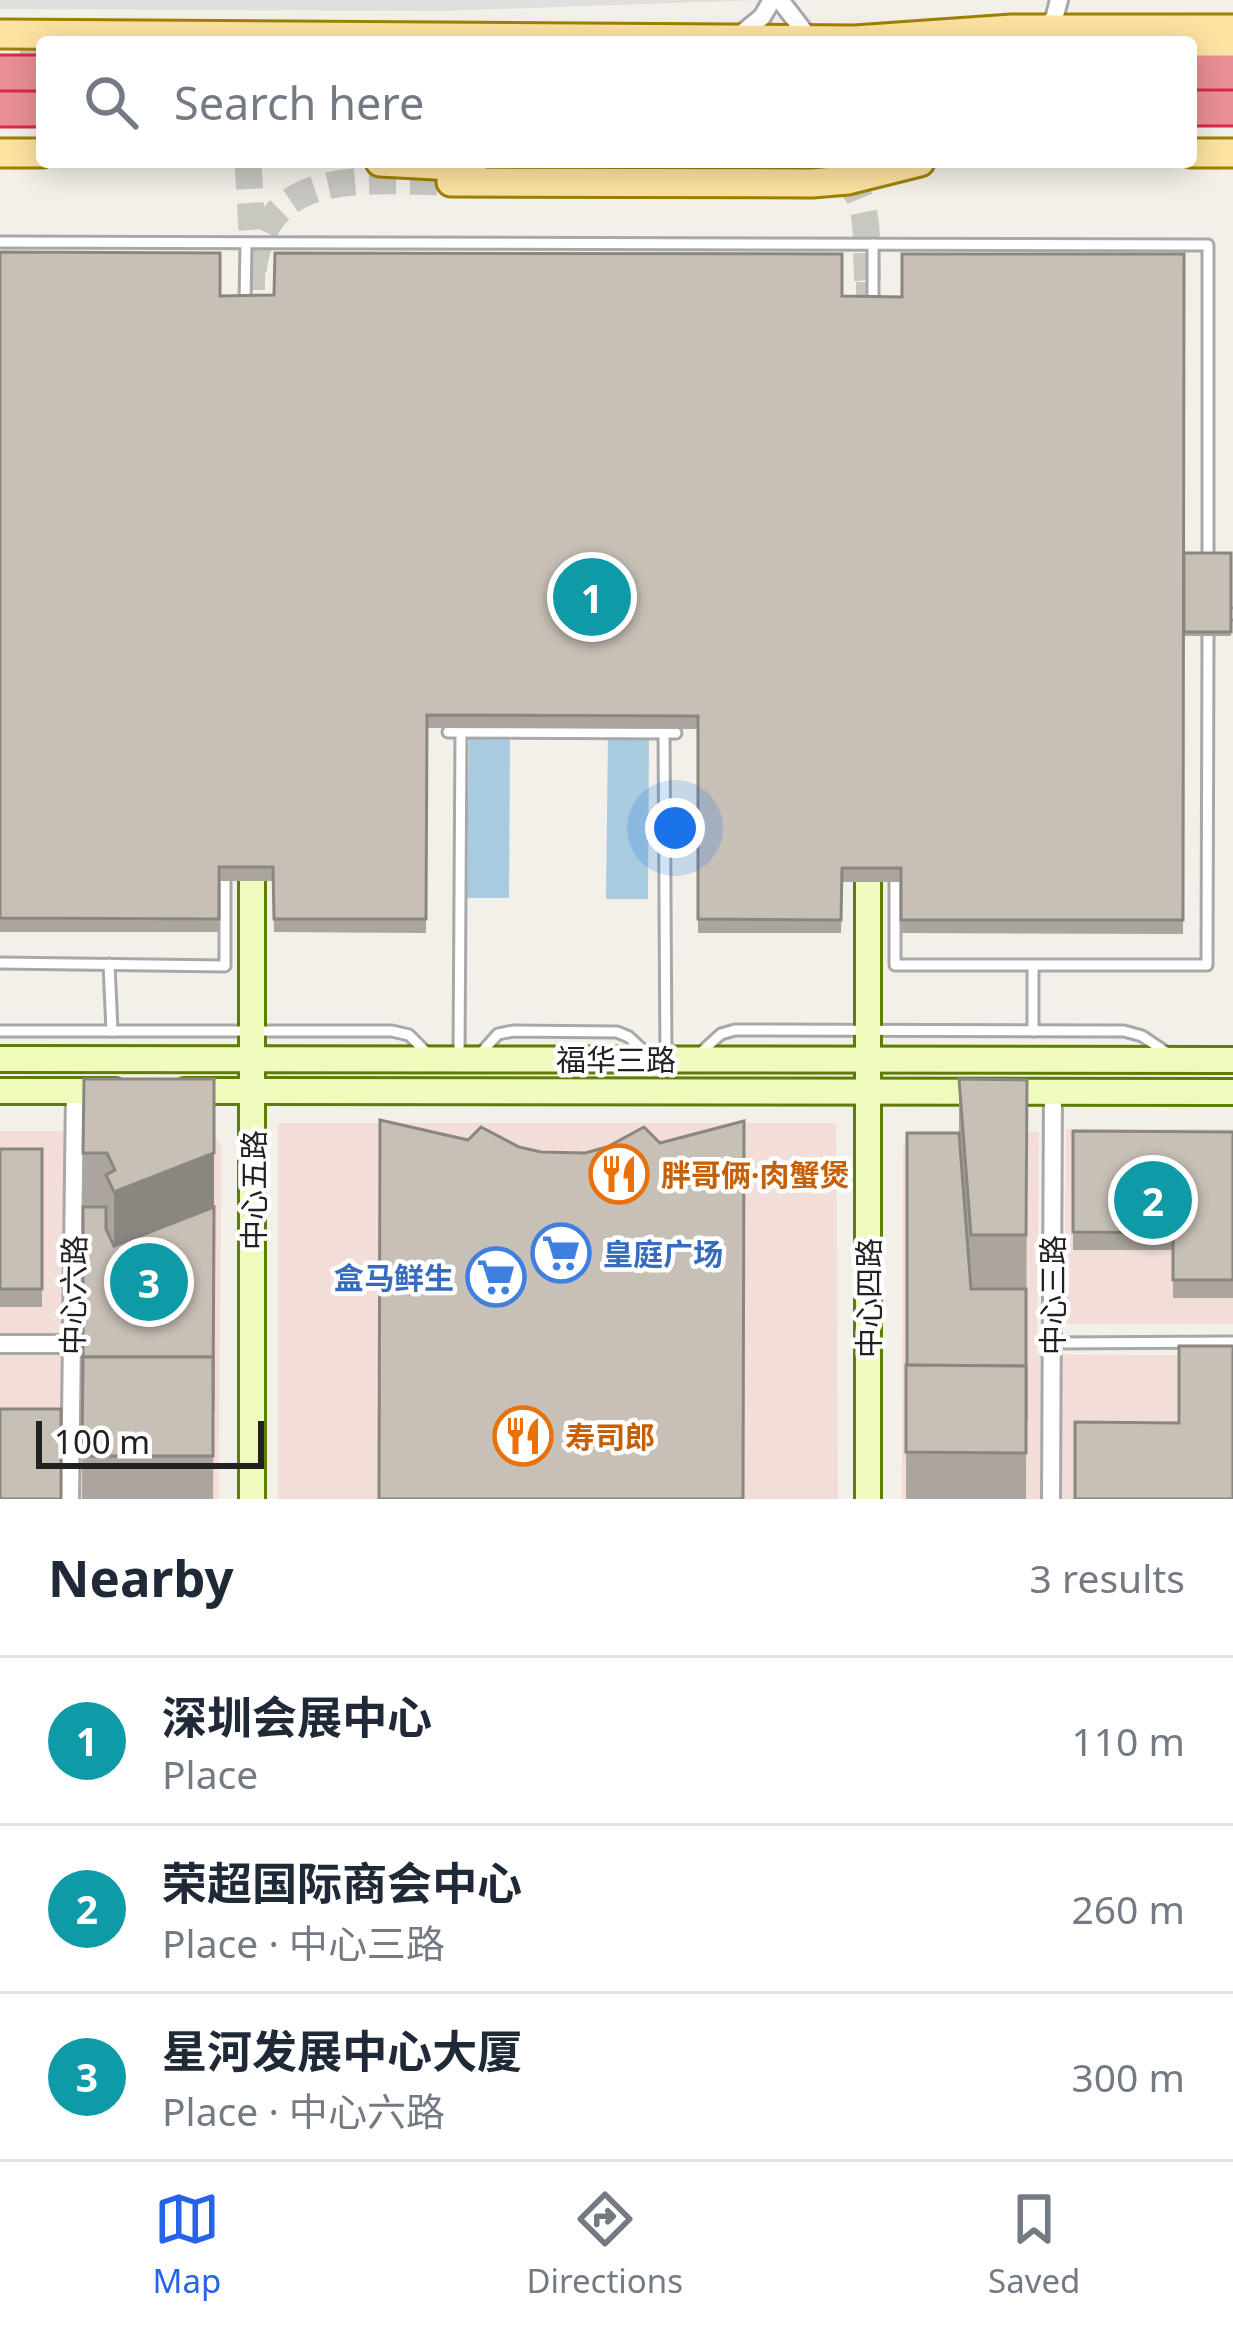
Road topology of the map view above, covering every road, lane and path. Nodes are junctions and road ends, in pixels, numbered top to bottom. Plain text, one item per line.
1 (776, 0) edge
2 (1059, 0) edge
3 (1036, 29) junction
4 (1081, 29) junction
5 (1232, 34) edge
6 (739, 36) edge
7 (807, 36) edge
8 (878, 36) edge
9 (1197, 49) edge
10 (1197, 72) edge
11 (1233, 72) edge
12 (1197, 108) edge
13 (1233, 108) edge
14 (0, 109) edge
15 (36, 109) edge
16 (36, 152) edge
17 (0, 153) edge
18 (1197, 153) edge
19 (1229, 154) edge
20 (896, 168) edge
21 (451, 182) tunnel mouth
22 (0, 242) edge
23 (246, 243) junction
24 (873, 244) junction
25 (245, 309) edge
26 (873, 310) edge
27 (1208, 557) edge
28 (1208, 636) edge
29 (448, 732) dead end
30 (461, 732) junction
31 (225, 880) edge
32 (252, 881) edge
33 (868, 882) edge
34 (895, 882) edge
35 (0, 963) edge
36 (109, 964) junction
37 (1034, 966) junction
38 (0, 1030) edge
39 (112, 1030) junction
40 (254, 1030) junction
41 (867, 1030) junction
42 (1033, 1031) junction
43 (0, 1059) edge
44 (254, 1059) junction
45 (456, 1059) junction
46 (671, 1059) junction
47 (867, 1060) junction
48 (1188, 1060) junction
49 (1233, 1060) edge
50 (0, 1090) edge
51 (75, 1090) junction
52 (254, 1090) junction
53 (868, 1091) junction
54 (1053, 1091) junction
55 (1233, 1092) edge
56 (1233, 1342) edge
57 (1052, 1343) junction
58 (0, 1344) edge
59 (72, 1344) junction
60 (70, 1499) edge
61 (252, 1499) edge
62 (868, 1499) edge
63 (1051, 1499) edge

1 - 6 street
1 - 7 street
2 - 3 street
2 - 4 street
3 - 4 main road
3 - 8 main road
4 - 5 main road
5 - 9 main road
10 - 11 highway
12 - 13 highway
14 - 15 highway
16 - 17 main road
18 - 19 main road
20 - 21 main road
22 - 23 lane
23 - 24 lane
23 - 25 lane
24 - 26 lane
24 - 27 lane
28 - 37 lane
29 - 30 lane
30 - 45 lane
30 - 46 lane
31 - 36 lane
32 - 40 street, 中心五路
33 - 41 street, 中心四路
34 - 37 lane
35 - 36 lane
36 - 39 lane
37 - 42 lane
38 - 39 lane
39 - 40 lane
40 - 44 street, 中心五路
40 - 45 lane
41 - 42 lane
41 - 46 lane
41 - 47 street, 中心四路
42 - 48 lane
43 - 44 street, 福华三路
44 - 45 street, 福华三路
44 - 52 street, 中心五路
45 - 46 street, 福华三路
46 - 47 street, 福华三路
47 - 48 street, 福华三路
47 - 53 street, 中心四路
48 - 49 street, 福华三路
50 - 51 street, 福华三路
51 - 52 street, 福华三路
51 - 59 street, 中心六路
52 - 53 street, 福华三路
52 - 61 street, 中心五路
53 - 54 street, 福华三路
53 - 62 street, 中心四路
54 - 55 street, 福华三路
54 - 57 street, 中心三路
56 - 57 lane
57 - 63 street, 中心三路
58 - 59 street
59 - 60 street, 中心六路

